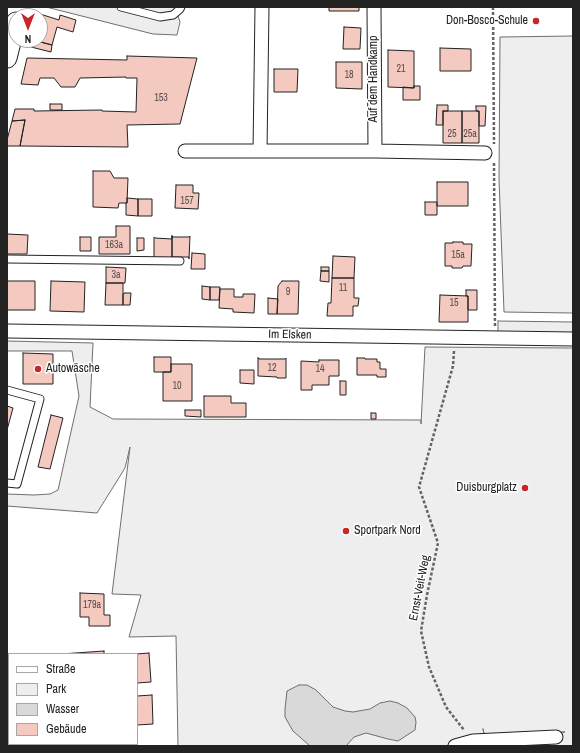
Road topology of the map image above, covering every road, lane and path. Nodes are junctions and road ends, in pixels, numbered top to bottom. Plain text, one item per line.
1 (121, 7) edge
2 (181, 7) edge
3 (262, 7) edge
4 (374, 7) edge
5 (493, 7) edge
6 (10, 48) edge
7 (7, 58) edge
8 (185, 151) dead end
9 (260, 151) junction
10 (375, 151) junction
11 (491, 153) junction
12 (7, 259) edge
13 (180, 261) dead end
14 (7, 331) edge
15 (454, 337) junction
16 (495, 338) junction
17 (573, 339) edge
18 (7, 390) edge
19 (7, 483) edge
20 (473, 741) junction
21 (558, 741) edge
22 (455, 746) edge

1 - 2 lane
3 - 9 street
4 - 10 street, Auf dem Handkamp
5 - 11 path
6 - 7 main road
8 - 9 street
9 - 10 street
10 - 11 street
11 - 16 path
12 - 13 lane
14 - 15 street, Im Elsken
15 - 16 street, Im Elsken
15 - 20 path, Ernst-Veit-Weg
16 - 17 street, Im Elsken
18 - 19 lane
20 - 21 street
20 - 22 street

